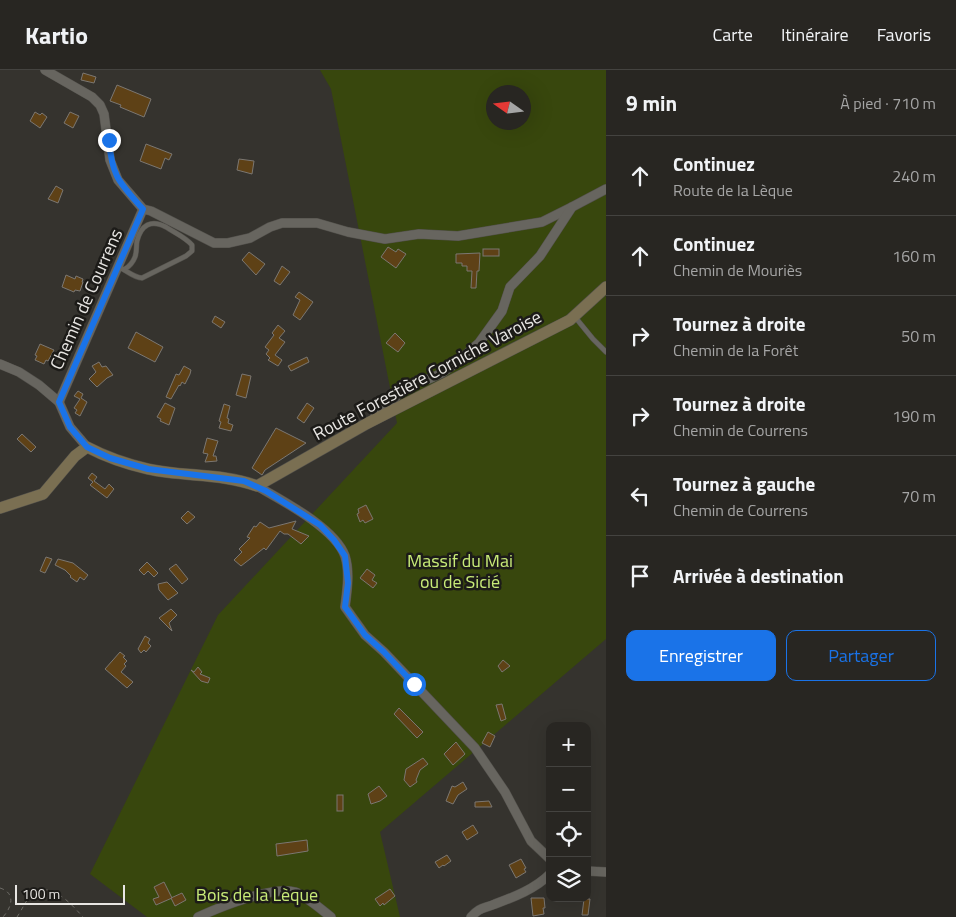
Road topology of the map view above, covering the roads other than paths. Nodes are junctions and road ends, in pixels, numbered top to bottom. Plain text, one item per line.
1 (45, 70) edge
2 (606, 189) edge
3 (572, 207) junction
4 (143, 209) junction
5 (121, 268) junction
6 (606, 286) edge
7 (575, 317) junction
8 (606, 352) edge
9 (0, 364) edge
10 (59, 402) junction
11 (366, 424) junction
12 (87, 447) junction
13 (257, 486) junction
14 (0, 508) edge
15 (548, 857) edge
16 (591, 872) edge
17 (606, 872) edge
18 (546, 878) edge
19 (198, 917) edge
20 (331, 917) edge
21 (470, 917) edge

1 - 4 street
2 - 3 street
3 - 4 street
3 - 11 street
4 - 5 street, Chemin de Courrens
5 - 5 lane
5 - 10 street, Chemin de Courrens
6 - 7 street, Route Forestière Corniche Varoise
7 - 8 lane
7 - 11 street, Route Forestière Corniche Varoise
9 - 10 street
10 - 12 street
11 - 13 street, Route Forestière Corniche Varoise
12 - 13 street
12 - 14 street
13 - 15 street
16 - 17 street
18 - 21 street
19 - 20 street

